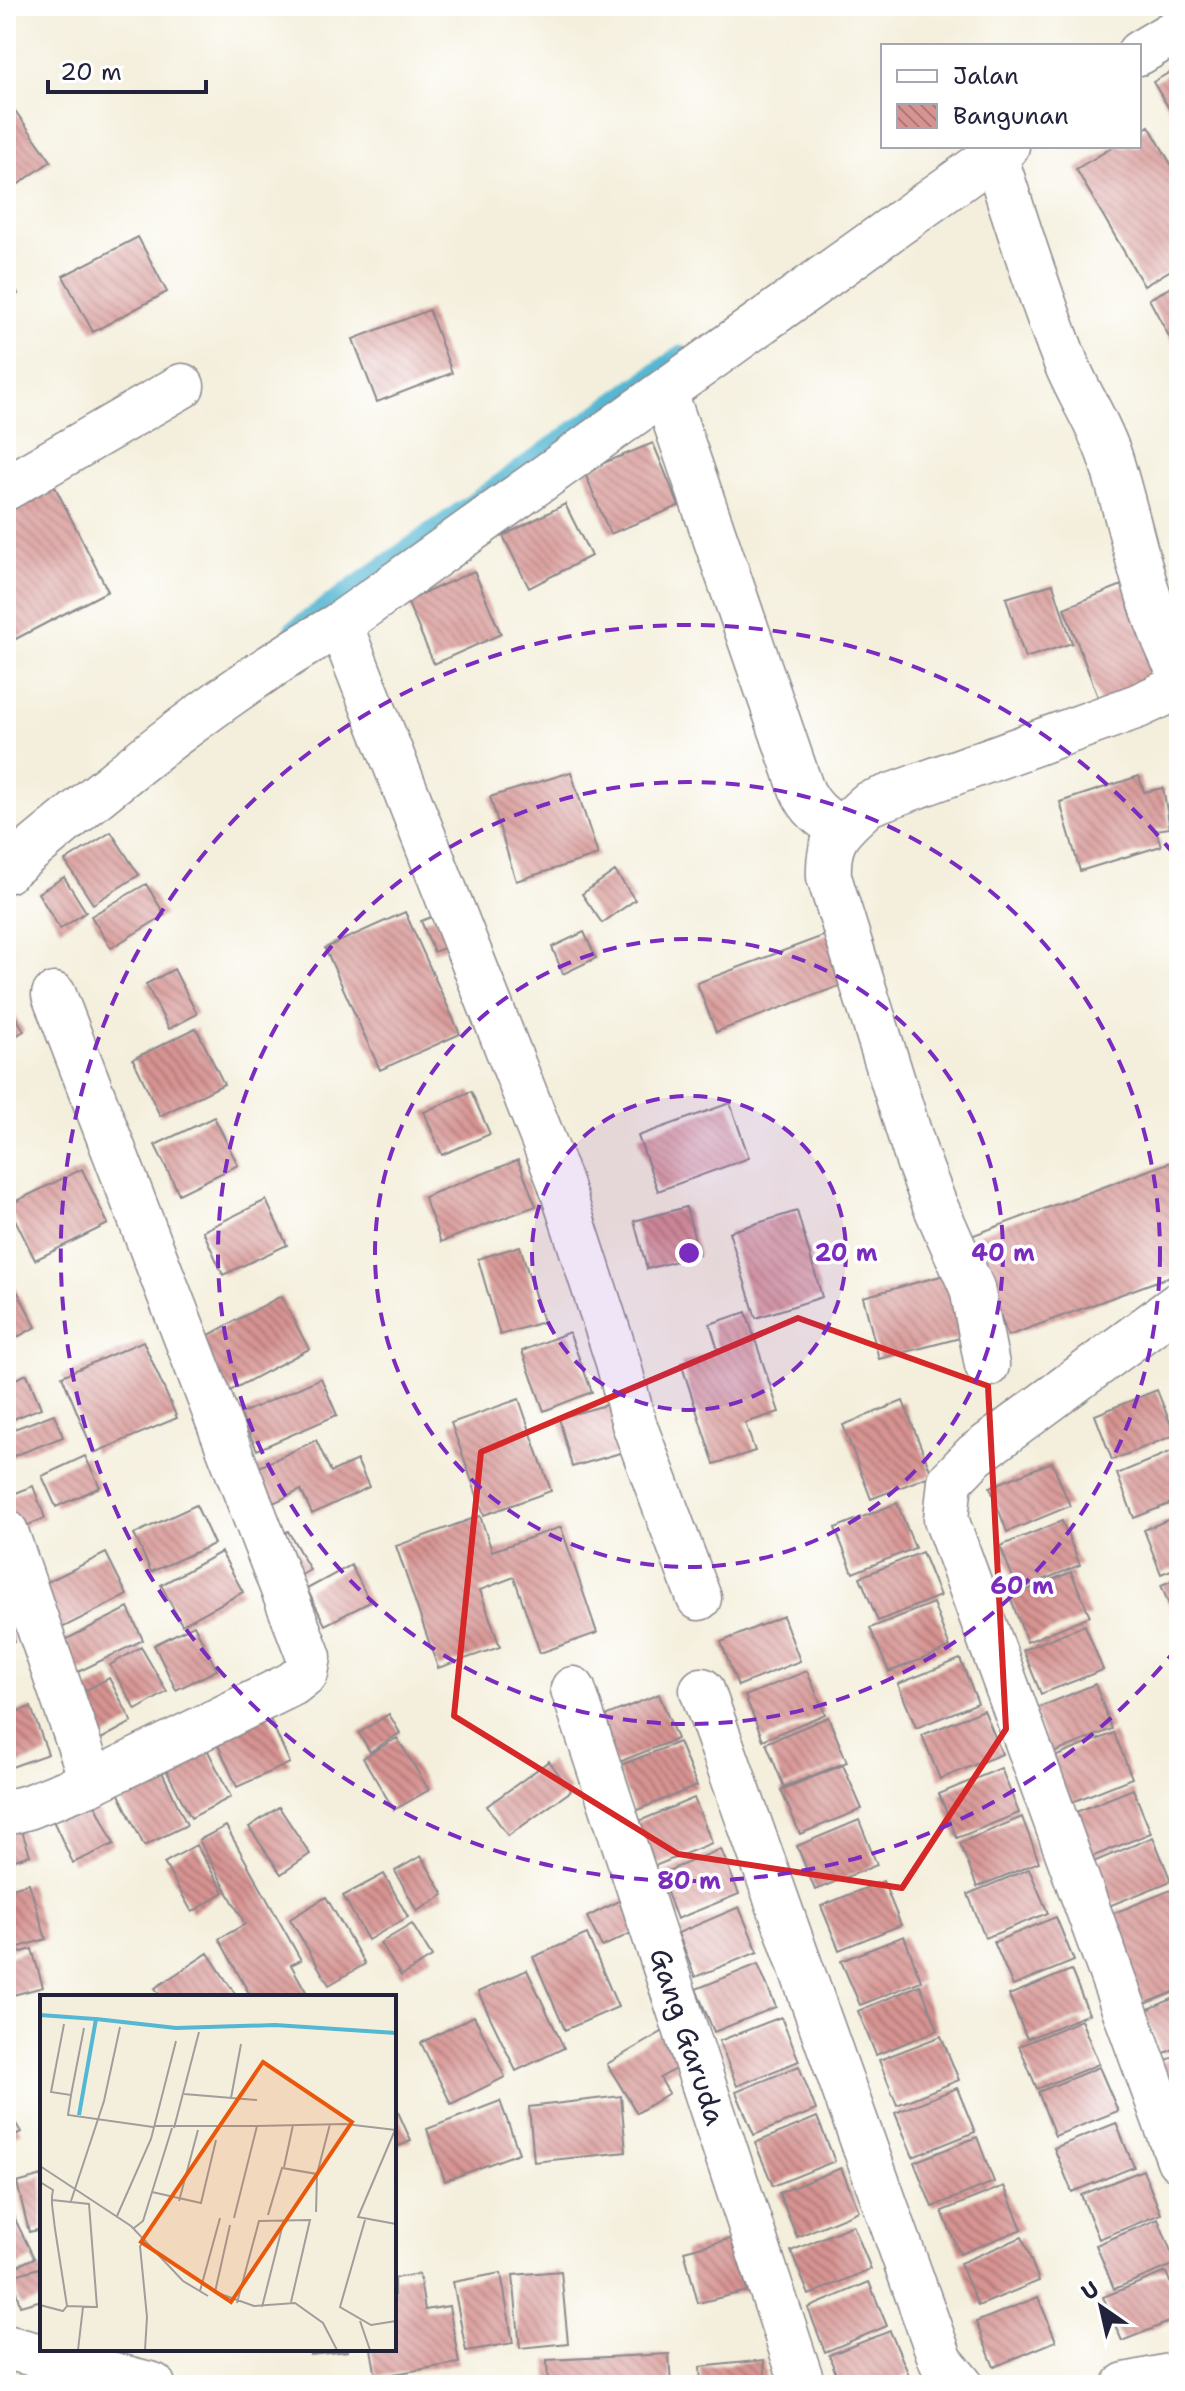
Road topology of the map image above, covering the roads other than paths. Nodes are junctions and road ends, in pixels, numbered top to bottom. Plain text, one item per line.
1 (1179, 29) edge
2 (1141, 52) edge
3 (1001, 150) edge
4 (182, 386) dead end
5 (665, 392) junction
6 (6, 488) edge
7 (340, 624) junction
8 (1179, 671) edge
9 (1179, 687) edge
10 (840, 829) junction
11 (6, 871) edge
12 (54, 995) dead end
13 (1175, 1318) edge
14 (987, 1365) dead end
15 (6, 1532) edge
16 (699, 1598) dead end
17 (573, 1689) dead end
18 (702, 1690) dead end
19 (92, 1782) junction
20 (6, 1813) edge
21 (1179, 2160) edge
22 (13, 2361) edge
23 (1179, 2374) edge
24 (153, 2385) edge
25 (803, 2385) edge
26 (961, 2385) edge
27 (1125, 2385) edge

1 - 2 street
3 - 5 street
3 - 8 street
4 - 6 street
5 - 7 street
5 - 10 street
7 - 11 street
7 - 16 street
9 - 10 street
10 - 14 street
12 - 19 street
13 - 21 street
15 - 19 street
17 - 25 street, Gang Garuda
18 - 26 street
19 - 20 street
22 - 24 street
23 - 27 street

